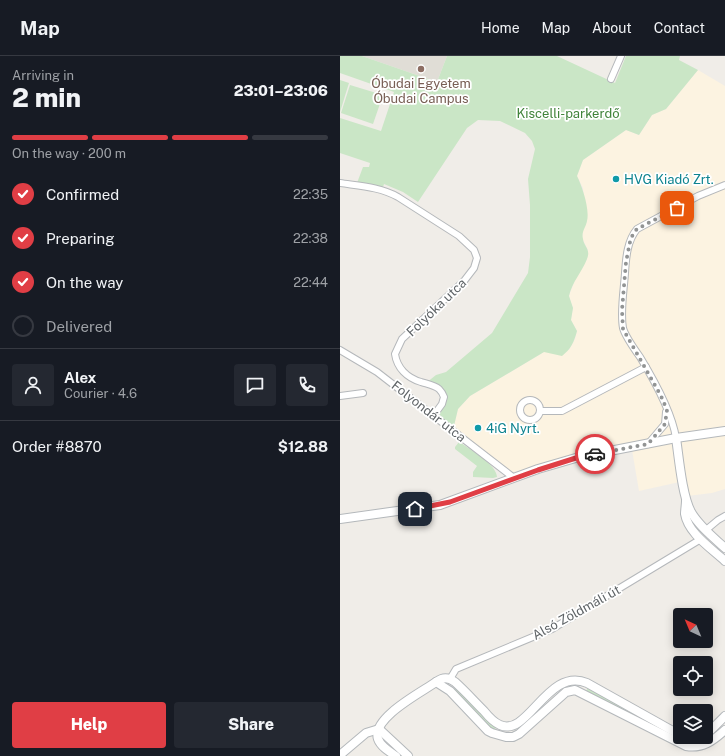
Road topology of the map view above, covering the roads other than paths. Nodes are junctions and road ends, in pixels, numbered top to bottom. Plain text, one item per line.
1 (621, 56) edge
2 (611, 79) dead end
3 (340, 183) edge
4 (725, 185) edge
5 (340, 350) edge
6 (646, 368) junction
7 (362, 394) dead end
8 (340, 396) edge
9 (667, 410) junction
10 (540, 411) dead end
11 (434, 415) junction
12 (725, 433) edge
13 (676, 438) junction
14 (648, 444) junction
15 (514, 478) junction
16 (686, 499) junction
17 (725, 516) edge
18 (340, 519) edge
19 (706, 530) junction
20 (701, 539) junction
21 (725, 548) edge
22 (725, 561) edge
23 (576, 680) junction
24 (452, 681) junction
25 (436, 682) junction
26 (448, 689) junction
27 (575, 690) junction
28 (725, 716) edge
29 (507, 727) junction
30 (379, 729) junction
31 (713, 729) edge
32 (725, 730) edge
33 (673, 731) edge
34 (506, 737) junction
35 (673, 740) edge
36 (713, 740) edge
37 (683, 744) edge
38 (696, 744) edge
39 (340, 755) edge
40 (396, 756) edge
41 (408, 756) edge

1 - 2 street
3 - 11 street, Folyóka utca
4 - 6 street
5 - 11 street, Folyondár utca
6 - 9 street
6 - 10 street
7 - 8 street
9 - 13 street
9 - 14 street
11 - 15 street, Folyondár utca
12 - 13 street
13 - 14 street
13 - 16 street
14 - 15 street
15 - 18 street
16 - 19 street
16 - 20 street
17 - 19 street
19 - 21 street
20 - 22 street
20 - 24 street, Alsó Zöldmáli út
23 - 27 street
23 - 29 street
23 - 33 street
24 - 25 street
24 - 26 street
24 - 29 street
25 - 26 street
25 - 30 street
26 - 34 street
27 - 34 street
27 - 35 street
28 - 31 street
29 - 34 street
30 - 39 street
30 - 40 street
30 - 41 street
32 - 36 street
37 - 38 street

